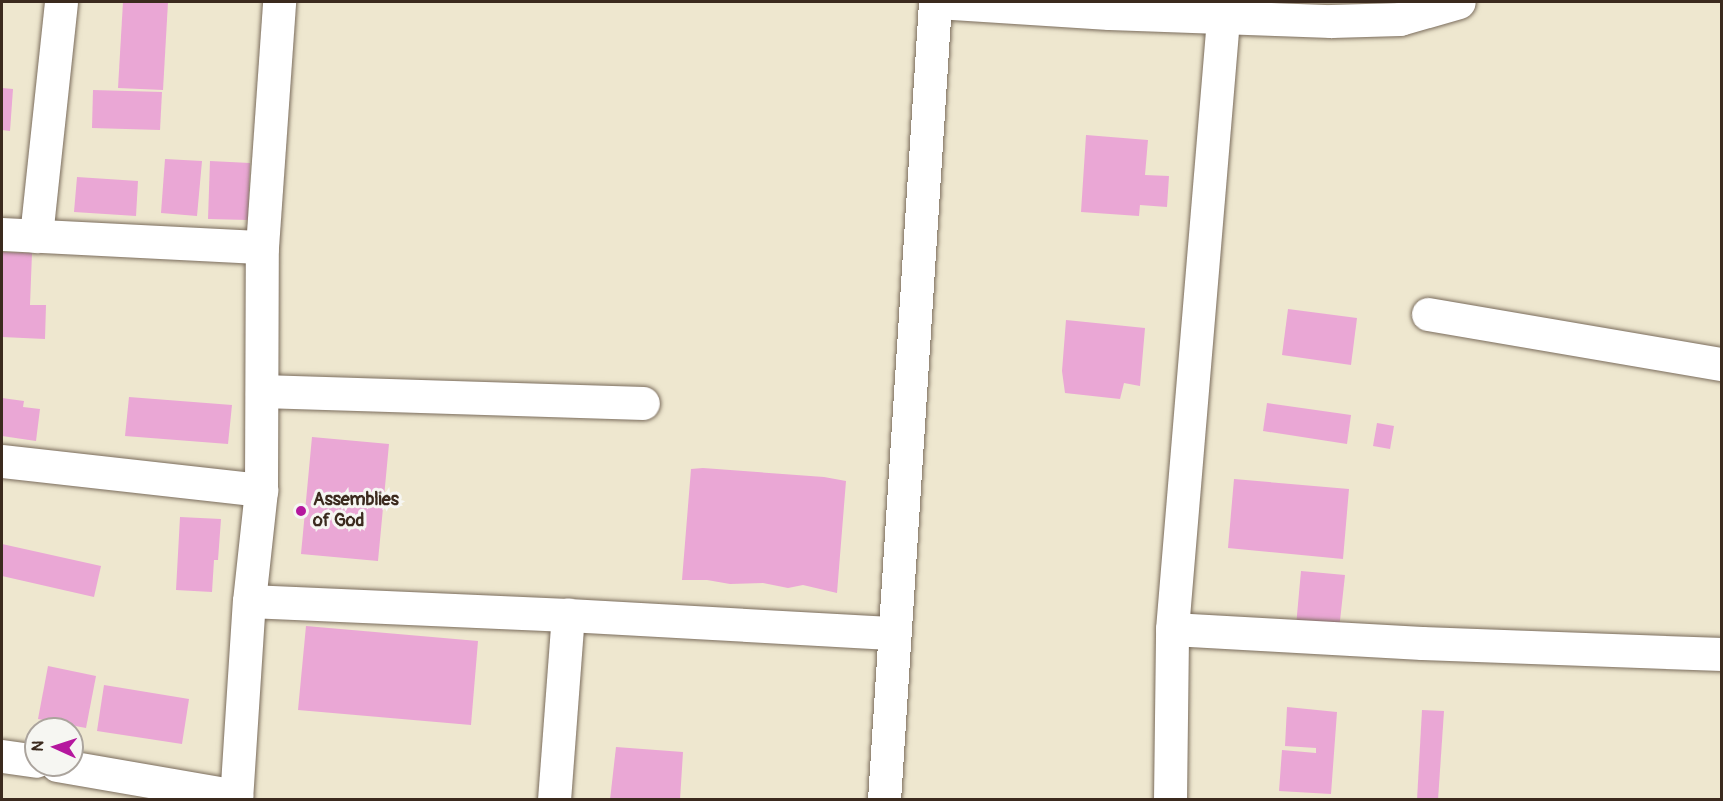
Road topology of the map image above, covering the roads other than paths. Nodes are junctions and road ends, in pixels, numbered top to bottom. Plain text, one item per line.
1 (61, 2) edge
2 (279, 2) edge
3 (936, 2) edge
4 (1459, 2) edge
5 (1223, 19) junction
6 (2, 234) edge
7 (36, 236) junction
8 (262, 247) junction
9 (1428, 314) dead end
10 (1722, 364) edge
11 (262, 391) junction
12 (643, 403) dead end
13 (2, 461) edge
14 (261, 490) junction
15 (249, 601) junction
16 (568, 615) junction
17 (1172, 629) junction
18 (895, 633) junction
19 (1722, 654) edge
20 (2, 756) edge
21 (24, 759) edge
22 (84, 770) edge
23 (236, 798) edge
24 (554, 800) edge
25 (884, 800) edge
26 (1170, 800) edge

1 - 7 street
2 - 8 street
3 - 5 street
3 - 18 street
4 - 5 street
5 - 17 street
6 - 7 street
7 - 8 street
8 - 11 street
9 - 10 street
11 - 12 street
11 - 14 street
13 - 14 street
14 - 15 street
15 - 16 street
15 - 23 street
16 - 18 street
16 - 24 street
17 - 19 street
17 - 26 street
18 - 25 street
20 - 21 street
22 - 23 street

